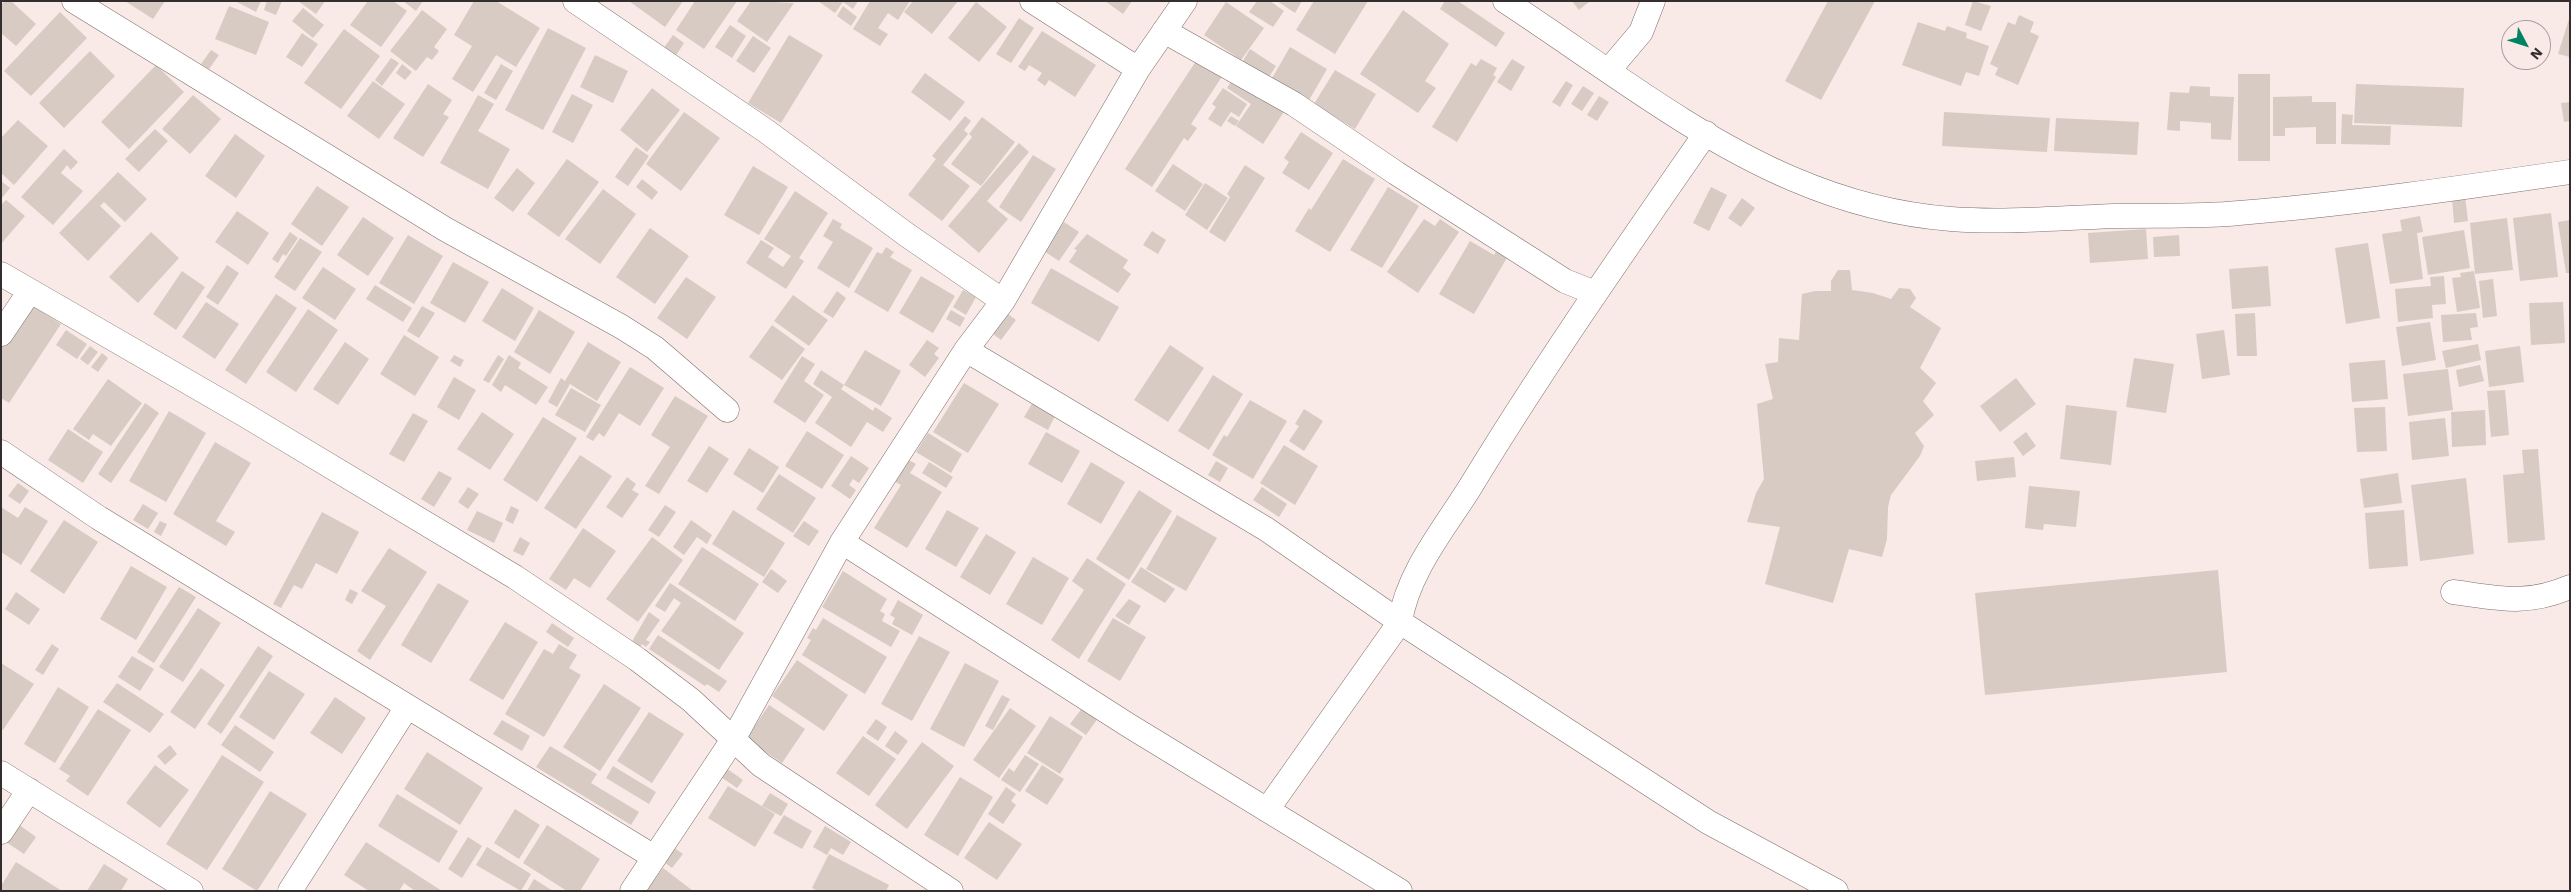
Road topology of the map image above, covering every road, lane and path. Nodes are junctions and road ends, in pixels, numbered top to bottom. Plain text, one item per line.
1 (74, 1) edge
2 (1032, 1) edge
3 (1185, 1) edge
4 (1505, 1) edge
5 (1653, 1) edge
6 (585, 4) edge
7 (1164, 31) junction
8 (1138, 69) junction
9 (1608, 70) junction
10 (1706, 133) junction
11 (2570, 172) edge
12 (1, 274) edge
13 (30, 291) junction
14 (1595, 293) junction
15 (1003, 300) junction
16 (1, 334) edge
17 (966, 350) junction
18 (727, 410) dead end
19 (1, 452) edge
20 (842, 542) junction
21 (2570, 587) edge
22 (2453, 592) dead end
23 (1400, 622) junction
24 (407, 707) junction
25 (734, 738) junction
26 (1, 773) edge
27 (29, 790) junction
28 (1267, 810) junction
29 (1, 832) edge
30 (654, 857) junction
31 (192, 891) edge
32 (290, 891) edge
33 (632, 891) edge
34 (951, 891) edge
35 (1400, 891) edge
36 (1836, 891) edge

1 - 18 street
2 - 8 street
3 - 7 street
4 - 9 street
5 - 9 street
6 - 15 street
7 - 8 street
7 - 14 street
8 - 15 street
9 - 10 street
10 - 11 street
10 - 14 street
12 - 13 street
13 - 16 street
13 - 25 street
14 - 23 street
15 - 17 street
17 - 20 street
17 - 23 street
19 - 24 street
20 - 25 street
20 - 28 street
21 - 22 street
23 - 28 street
23 - 36 street
24 - 30 street
24 - 32 street
25 - 30 street
25 - 34 street
26 - 27 street
27 - 29 street
27 - 31 street
28 - 35 street
30 - 33 street

